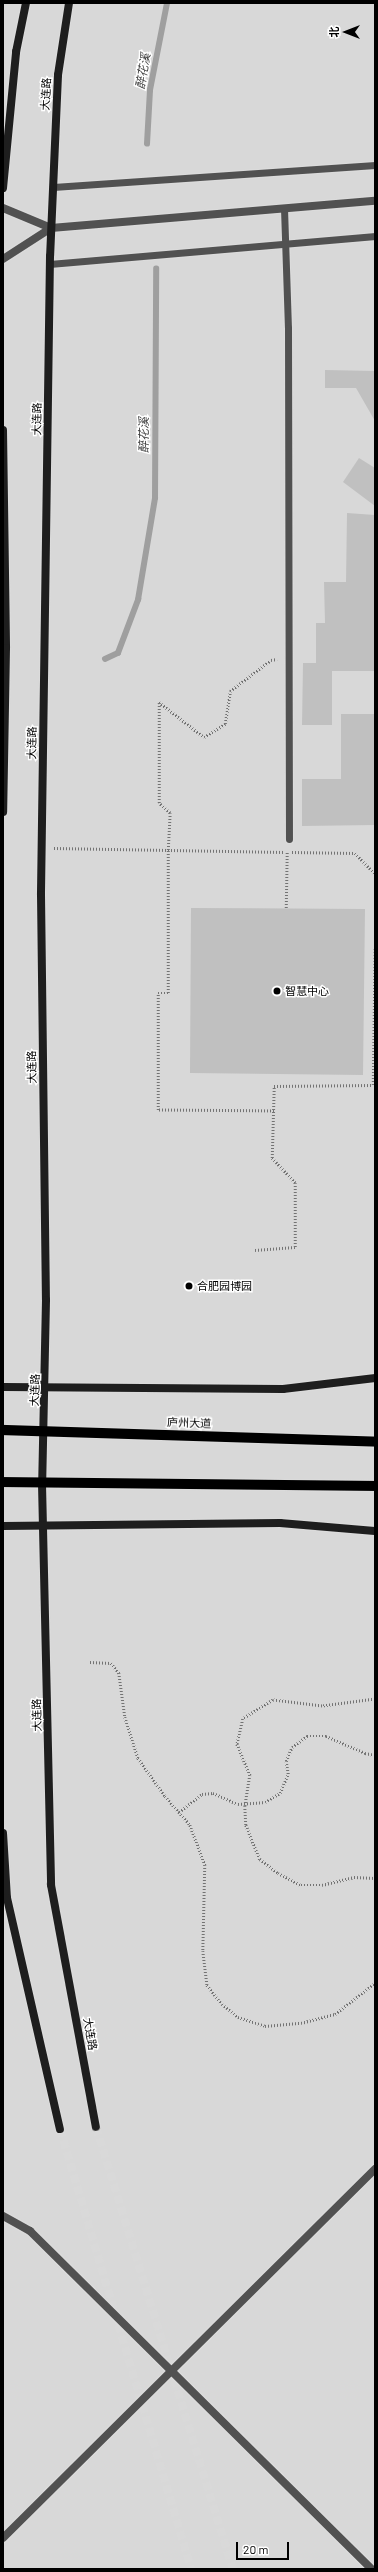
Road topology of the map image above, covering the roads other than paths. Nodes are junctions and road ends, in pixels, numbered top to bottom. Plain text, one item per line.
1 (26, 3) edge
2 (69, 3) edge
3 (375, 165) edge
4 (53, 187) junction
5 (3, 188) edge
6 (375, 201) edge
7 (3, 208) edge
8 (284, 208) junction
9 (51, 228) junction
10 (375, 236) edge
11 (286, 244) junction
12 (3, 259) edge
13 (50, 264) junction
14 (3, 430) edge
15 (3, 812) edge
16 (289, 839) dead end
17 (375, 1378) edge
18 (3, 1388) edge
19 (46, 1388) junction
20 (3, 1430) edge
21 (44, 1430) junction
22 (375, 1442) edge
23 (3, 1482) edge
24 (42, 1484) junction
25 (375, 1486) edge
26 (45, 1524) junction
27 (3, 1526) edge
28 (375, 1531) edge
29 (3, 1833) edge
30 (96, 2127) tunnel mouth
31 (60, 2129) tunnel mouth
32 (375, 2169) edge
33 (3, 2216) edge
34 (171, 2371) junction
35 (3, 2538) edge
36 (372, 2569) edge

1 - 5 main road
2 - 4 main road, 大连路
3 - 4 lane
4 - 9 main road, 大连路
6 - 8 street
7 - 9 street
8 - 9 street
8 - 11 lane
9 - 12 street
9 - 13 main road, 大连路
10 - 11 lane
11 - 13 lane
11 - 16 lane
13 - 19 main road, 大连路
14 - 15 main road
17 - 19 main road
18 - 19 main road
19 - 21 main road, 大连路
20 - 21 main road, 庐州大道
21 - 22 main road, 庐州大道
21 - 24 main road, 大连路
23 - 24 main road
24 - 25 main road
24 - 26 main road, 大连路
26 - 27 main road
26 - 28 main road
26 - 30 main road, 大连路
29 - 31 main road
32 - 34 street
33 - 34 street
34 - 35 street
34 - 36 street

